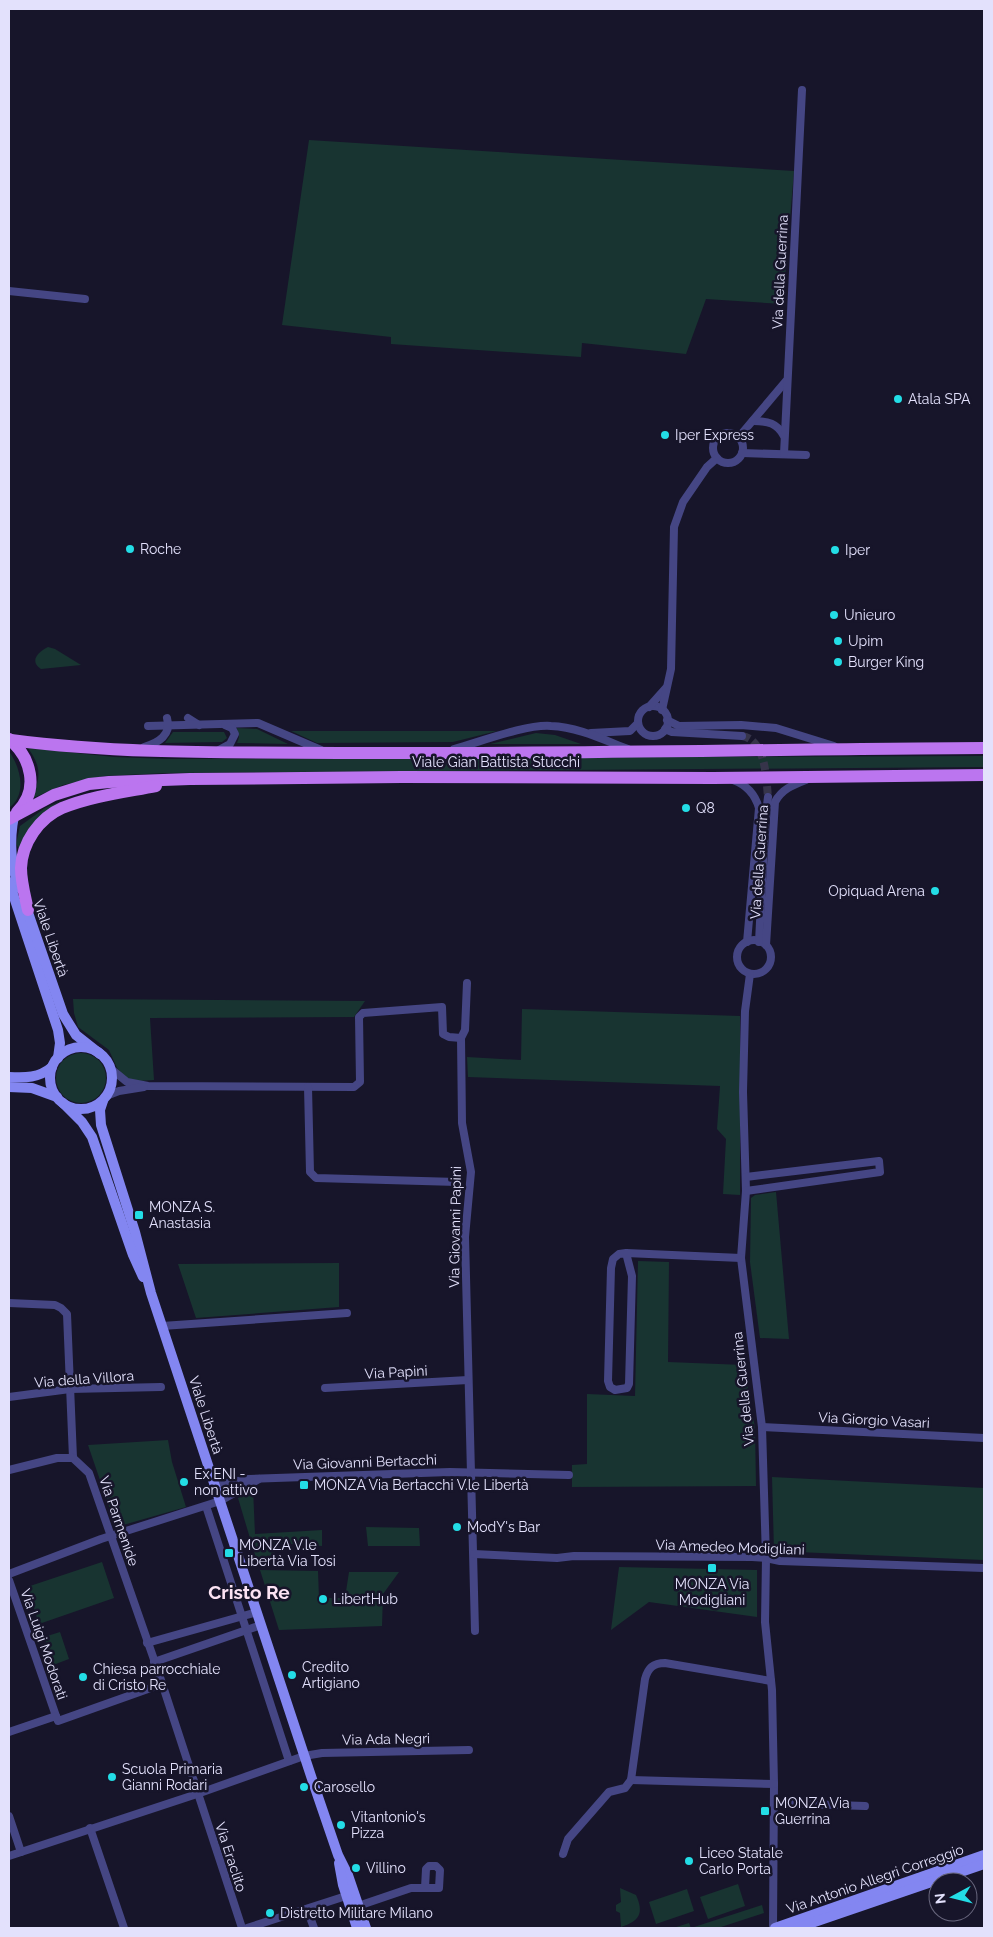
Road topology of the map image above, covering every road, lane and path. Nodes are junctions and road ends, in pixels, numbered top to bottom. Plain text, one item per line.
1 (802, 90) dead end
2 (9, 291) edge
3 (85, 299) dead end
4 (786, 381) junction
5 (753, 421) junction
6 (784, 436) junction
7 (738, 438) junction
8 (742, 453) junction
9 (784, 454) junction
10 (806, 455) dead end
11 (716, 458) junction
12 (666, 688) junction
13 (649, 707) junction
14 (662, 710) junction
15 (188, 718) dead end
16 (667, 720) junction
17 (167, 722) junction
18 (223, 724) junction
19 (638, 724) junction
20 (199, 725) junction
21 (148, 726) dead end
22 (665, 729) junction
23 (588, 733) junction
24 (742, 736) tunnel mouth
25 (10, 739) edge
26 (984, 748) edge
27 (846, 749) junction
28 (132, 750) junction
29 (215, 752) junction
30 (326, 752) junction
31 (635, 752) junction
32 (442, 753) junction
33 (984, 775) edge
34 (724, 777) junction
35 (817, 777) junction
36 (190, 779) junction
37 (768, 797) tunnel mouth
38 (11, 817) edge
39 (9, 882) edge
40 (28, 910) junction
41 (747, 942) junction
42 (762, 944) junction
43 (750, 974) junction
44 (467, 983) dead end
45 (461, 1038) junction
46 (100, 1054) junction
47 (58, 1058) junction
48 (52, 1067) junction
49 (110, 1068) junction
50 (9, 1077) edge
51 (148, 1086) junction
52 (9, 1087) edge
53 (308, 1087) junction
54 (104, 1098) junction
55 (60, 1100) junction
56 (746, 1177) junction
57 (457, 1182) dead end
58 (746, 1191) junction
59 (626, 1253) junction
60 (741, 1258) junction
61 (151, 1293) junction
62 (9, 1303) edge
63 (347, 1313) dead end
64 (162, 1326) junction
65 (468, 1380) junction
66 (161, 1387) dead end
67 (325, 1388) dead end
68 (70, 1389) junction
69 (9, 1397) edge
70 (762, 1427) junction
71 (984, 1438) edge
72 (73, 1458) junction
73 (9, 1470) edge
74 (471, 1473) junction
75 (569, 1475) dead end
76 (259, 1479) junction
77 (215, 1485) junction
78 (220, 1501) junction
79 (206, 1506) junction
80 (111, 1536) junction
81 (474, 1554) junction
82 (766, 1558) junction
83 (984, 1568) edge
84 (9, 1574) edge
85 (9, 1580) edge
86 (257, 1612) junction
87 (242, 1617) junction
88 (262, 1625) junction
89 (247, 1630) junction
90 (475, 1631) dead end
91 (148, 1642) junction
92 (154, 1662) junction
93 (771, 1681) junction
94 (162, 1684) junction
95 (56, 1716) junction
96 (9, 1732) edge
97 (469, 1750) dead end
98 (304, 1756) junction
99 (289, 1761) junction
100 (631, 1780) junction
101 (774, 1784) junction
102 (197, 1794) junction
103 (774, 1803) junction
104 (866, 1806) dead end
105 (9, 1816) edge
106 (90, 1828) junction
107 (21, 1852) junction
108 (563, 1854) dead end
109 (338, 1855) junction
110 (984, 1855) edge
111 (9, 1856) edge
112 (984, 1864) edge
113 (425, 1888) dead end
114 (346, 1896) junction
115 (358, 1906) junction
116 (307, 1909) junction
117 (277, 1919) junction
118 (124, 1928) edge
119 (242, 1928) edge
120 (247, 1928) edge
121 (280, 1928) edge
122 (314, 1928) edge
123 (357, 1928) edge
124 (366, 1928) edge
125 (774, 1928) edge
126 (797, 1928) edge

1 - 4 street, Via della Guerrina
2 - 3 street
4 - 5 street
4 - 6 street, Via della Guerrina
5 - 6 street
5 - 7 street
6 - 9 street, Via della Guerrina
7 - 8 street
7 - 11 street
8 - 9 street
8 - 11 street
9 - 10 street
11 - 12 street
12 - 13 street
12 - 14 street
13 - 14 street
13 - 19 street
14 - 16 street
15 - 20 street
16 - 22 street
16 - 27 street
17 - 20 street
17 - 21 street
17 - 28 street
18 - 20 street
18 - 29 street
18 - 30 street
19 - 22 street
19 - 23 street
22 - 24 street
23 - 31 street
23 - 32 street
25 - 28 main road, Viale Gian Battista Stucchi
25 - 38 main road, Viale Gian Battista Stucchi
26 - 27 main road, Viale Gian Battista Stucchi
27 - 31 main road, Viale Gian Battista Stucchi
28 - 29 main road, Viale Gian Battista Stucchi
29 - 30 main road, Viale Gian Battista Stucchi
30 - 32 main road, Viale Gian Battista Stucchi
31 - 32 main road, Viale Gian Battista Stucchi
33 - 35 main road, Viale Gian Battista Stucchi
34 - 35 main road, Viale Gian Battista Stucchi
34 - 36 main road, Viale Gian Battista Stucchi
34 - 41 street, Via della Guerrina
35 - 42 street, Via della Guerrina
36 - 38 main road, Viale Gian Battista Stucchi
36 - 40 main road
37 - 42 street, Via della Guerrina
38 - 40 main road, Viale Libertà
39 - 47 main road, Viale Libertà
40 - 46 main road, Viale Libertà
41 - 42 street
41 - 43 street
42 - 43 street
43 - 56 street, Via della Guerrina
44 - 45 street, Via Giovanni Papini
45 - 53 street
45 - 65 street, Via Giovanni Papini
46 - 47 main road
46 - 49 main road
47 - 48 main road
48 - 50 main road
48 - 55 main road
49 - 51 street
49 - 54 main road
51 - 53 street
51 - 54 street
52 - 55 main road
53 - 57 street
54 - 55 main road
54 - 61 main road, Viale Libertà
55 - 61 main road, Viale Libertà
56 - 58 street, Via della Guerrina
56 - 58 street
58 - 60 street, Via della Guerrina
59 - 59 street
59 - 60 street
60 - 70 street, Via della Guerrina
61 - 64 main road, Viale Libertà
62 - 68 street
63 - 64 street
64 - 77 main road, Viale Libertà
65 - 67 street, Via Papini
65 - 74 street, Via Giovanni Papini
66 - 68 street, Via della Villora
68 - 69 street, Via della Villora
68 - 72 street
70 - 71 street, Via Giorgio Vasari
70 - 82 street, Via della Guerrina
72 - 73 street
72 - 80 street, Via Parmenide
74 - 75 street, Via Giovanni Bertacchi
74 - 76 street, Via Giovanni Bertacchi
74 - 81 street
76 - 77 street, Via Giovanni Bertacchi
76 - 78 street, Via Giovanni Bertacchi
77 - 78 main road, Viale Libertà
78 - 79 street, Via Giovanni Bertacchi
78 - 86 main road, Viale Libertà
79 - 80 street, Via Giovanni Bertacchi
79 - 87 street
80 - 84 street, Via Giovanni Bertacchi
80 - 91 street, Via Parmenide
81 - 82 street, Via Amedeo Modigliani
81 - 90 street
82 - 83 street, Via Amedeo Modigliani
82 - 93 street, Via della Guerrina
85 - 95 street, Via Luigi Modorati
86 - 87 street
86 - 88 main road, Viale Libertà
87 - 89 street
87 - 91 street
88 - 89 street
88 - 98 main road, Viale Libertà
89 - 92 street
89 - 99 street
91 - 92 street, Via Parmenide
92 - 94 street, Via Parmenide
93 - 100 street
93 - 101 street, Via della Guerrina
94 - 95 street
94 - 102 street, Via Parmenide
95 - 96 street
97 - 98 street, Via Ada Negri
98 - 99 street, Via Ada Negri
98 - 109 main road, Viale Libertà
99 - 102 street, Via Ada Negri
100 - 101 street
100 - 108 street
101 - 103 street, Via della Guerrina
102 - 106 street, Via Ada Negri
102 - 119 street, Via Eraclito
103 - 104 street
103 - 125 street, Via della Guerrina
105 - 107 street
106 - 107 street, Via Ada Negri
106 - 118 street
107 - 111 street, Via Ada Negri
109 - 114 main road, Viale Libertà
109 - 115 main road, Viale Libertà
110 - 125 main road, Via Antonio Allegri Correggio
112 - 126 main road, Via Antonio Allegri Correggio
113 - 115 street
114 - 116 street
114 - 123 main road, Viale Libertà
115 - 124 main road, Viale Libertà
116 - 117 street
116 - 122 street
117 - 120 street
117 - 121 street

